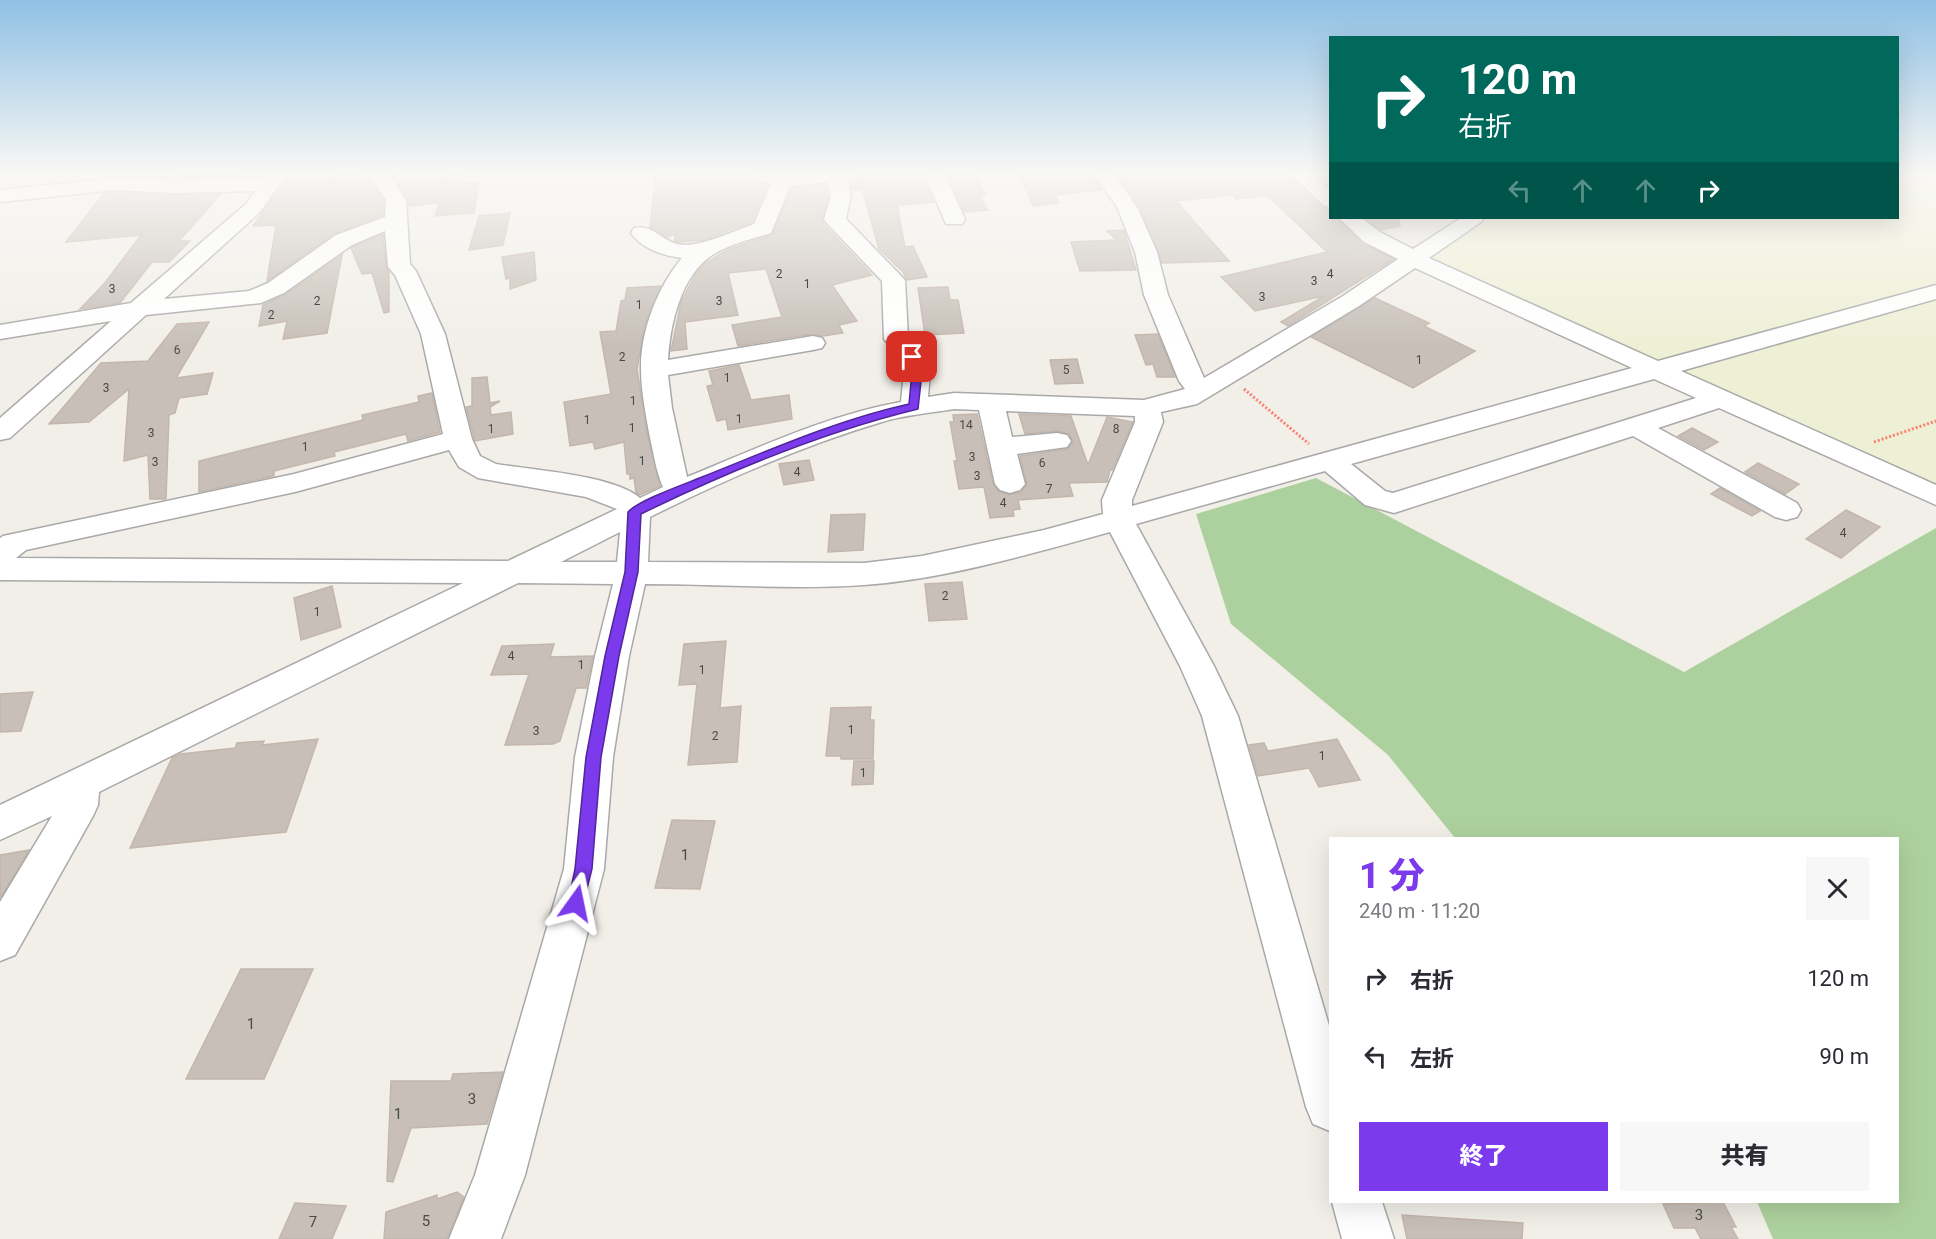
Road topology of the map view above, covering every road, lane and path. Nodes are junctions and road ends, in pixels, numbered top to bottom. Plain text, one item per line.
1 (227, 231) edge
2 (367, 231) edge
3 (396, 231) edge
4 (755, 231) edge
5 (845, 231) edge
6 (1137, 231) edge
7 (1365, 231) edge
8 (1456, 231) edge
9 (642, 233) dead end
10 (704, 250) junction
11 (1414, 260) junction
12 (1936, 292) edge
13 (136, 311) junction
14 (0, 332) edge
15 (813, 343) dead end
16 (653, 370) junction
17 (1655, 370) junction
18 (1228, 375) junction
19 (1200, 390) junction
20 (1720, 399) junction
21 (990, 402) junction
22 (914, 406) junction
23 (1144, 408) junction
24 (1936, 421) edge
25 (1637, 427) junction
26 (0, 432) edge
27 (458, 440) junction
28 (1057, 441) dead end
29 (1001, 447) junction
30 (1841, 453) junction
31 (1331, 462) junction
32 (1010, 484) dead end
33 (679, 490) junction
34 (1936, 496) edge
35 (1786, 510) dead end
36 (634, 512) junction
37 (1118, 519) junction
38 (0, 555) edge
39 (0, 569) edge
40 (511, 572) junction
41 (632, 572) junction
42 (81, 785) junction
43 (0, 823) edge
44 (0, 941) edge
45 (1329, 1103) edge
46 (1357, 1203) edge
47 (475, 1239) edge
48 (1368, 1239) edge

1 - 13 street
2 - 13 street
3 - 27 street
4 - 10 street
5 - 22 street
6 - 19 street
7 - 11 street
8 - 11 street
9 - 10 street
10 - 16 street
11 - 17 street
11 - 18 street
12 - 17 street
13 - 14 street
13 - 26 street
15 - 16 street
16 - 33 street
17 - 20 street
17 - 31 street
18 - 19 street
18 - 31 path
19 - 23 street
20 - 25 street
20 - 30 street
21 - 22 street
21 - 23 street
21 - 29 street
22 - 33 street
23 - 37 street
24 - 30 path
25 - 31 street
25 - 35 street
27 - 36 street
27 - 38 street
28 - 29 street
29 - 32 street
30 - 34 street
31 - 37 street
33 - 36 street
36 - 40 street
36 - 41 street
37 - 41 street
37 - 45 street
39 - 40 street
40 - 41 street
40 - 42 street
41 - 47 street
42 - 43 street
42 - 44 street
46 - 48 street

